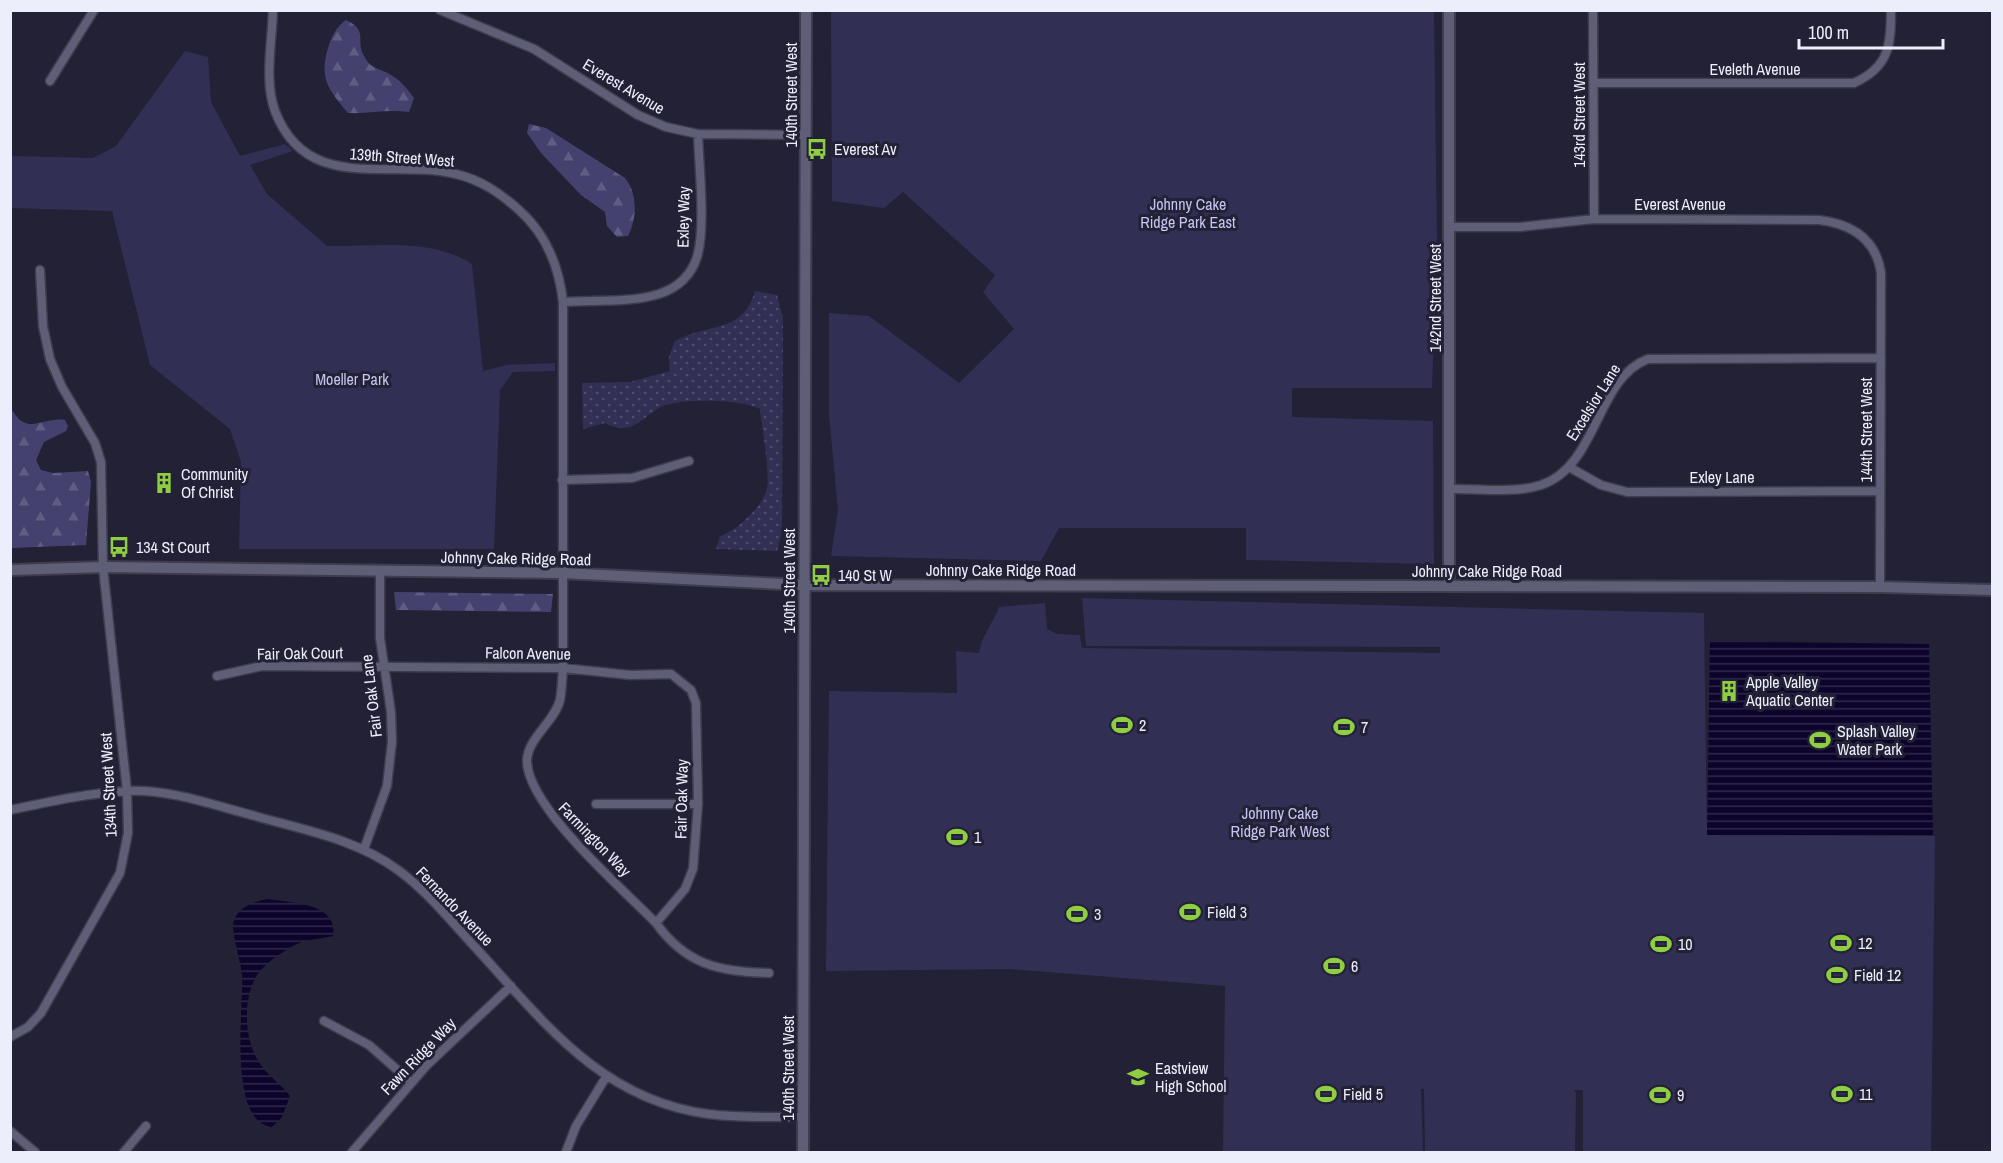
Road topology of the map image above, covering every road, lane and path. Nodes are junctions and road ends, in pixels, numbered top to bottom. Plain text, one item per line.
1 (94, 10) edge
2 (273, 10) edge
3 (440, 10) edge
4 (806, 10) edge
5 (1449, 10) edge
6 (1593, 10) edge
7 (1891, 10) edge
8 (50, 81) dead end
9 (1594, 83) junction
10 (698, 134) junction
11 (806, 135) junction
12 (1594, 219) junction
13 (1450, 227) junction
14 (40, 270) dead end
15 (1881, 273) joint
16 (563, 302) junction
17 (1881, 358) junction
18 (689, 461) dead end
19 (1569, 467) junction
20 (562, 480) junction
21 (1449, 489) junction
22 (1880, 491) junction
23 (103, 567) junction
24 (10, 570) edge
25 (380, 571) junction
26 (562, 573) junction
27 (804, 585) junction
28 (1449, 586) junction
29 (1880, 587) junction
30 (1992, 590) edge
31 (384, 667) junction
32 (563, 668) junction
33 (671, 674) joint
34 (217, 676) dead end
35 (127, 791) junction
36 (596, 804) dead end
37 (698, 804) junction
38 (10, 810) edge
39 (364, 849) junction
40 (656, 923) junction
41 (769, 973) dead end
42 (511, 986) junction
43 (324, 1021) dead end
44 (10, 1037) edge
45 (606, 1077) junction
46 (411, 1082) junction
47 (803, 1117) junction
48 (146, 1126) dead end
49 (10, 1131) edge
50 (35, 1152) edge
51 (124, 1152) edge
52 (352, 1152) edge
53 (566, 1152) edge
54 (803, 1152) edge

1 - 8 street
2 - 16 street, 139th Street West
3 - 10 street, Everest Avenue
4 - 11 street, 140th Street West
5 - 13 street, 142nd Street West
6 - 9 street, 143rd Street West
7 - 9 street, Eveleth Avenue
9 - 12 street, 143rd Street West
10 - 11 street, Everest Avenue
10 - 16 street, Exley Way
11 - 27 street, 140th Street West
12 - 13 street, Everest Avenue
12 - 15 street, Everest Avenue
13 - 21 street, 142nd Street West
14 - 23 street, 134th Street West
15 - 17 street, 144th Street West
16 - 20 street, 139th Street West
17 - 19 street, Excelsior Lane
17 - 22 street, 144th Street West
18 - 20 street
19 - 21 street, Excelsior Lane
19 - 22 street, Exley Lane
20 - 26 street, 139th Street West
21 - 28 street, 142nd Street West
22 - 29 street, 144th Street West
23 - 24 street, Johnny Cake Ridge Road
23 - 25 street, Johnny Cake Ridge Road
23 - 35 street, 134th Street West
25 - 26 street, Johnny Cake Ridge Road
25 - 31 street, Fair Oak Lane
26 - 27 street, Johnny Cake Ridge Road
26 - 32 street, Farmington Way
27 - 28 street, Johnny Cake Ridge Road
27 - 47 street, 140th Street West
28 - 29 street, Johnny Cake Ridge Road
29 - 30 street, Johnny Cake Ridge Road
31 - 32 street, Falcon Avenue
31 - 34 street, Fair Oak Court
31 - 39 street, Fair Oak Lane
32 - 33 street, Falcon Avenue
32 - 40 street, Farmington Way
33 - 37 street, Fair Oak Way
35 - 38 street, Fernando Avenue
35 - 39 street, Fernando Avenue
35 - 44 street, 134th Street West
36 - 37 street
37 - 40 street, Fair Oak Way
39 - 42 street, Fernando Avenue
40 - 41 street, Farmington Way
42 - 45 street, Fernando Avenue
42 - 46 street, Fawn Ridge Way
43 - 46 street
45 - 47 street, Fernando Avenue
45 - 53 street
46 - 52 street, Fawn Ridge Way
47 - 54 street, 140th Street West
48 - 51 street
49 - 50 street

